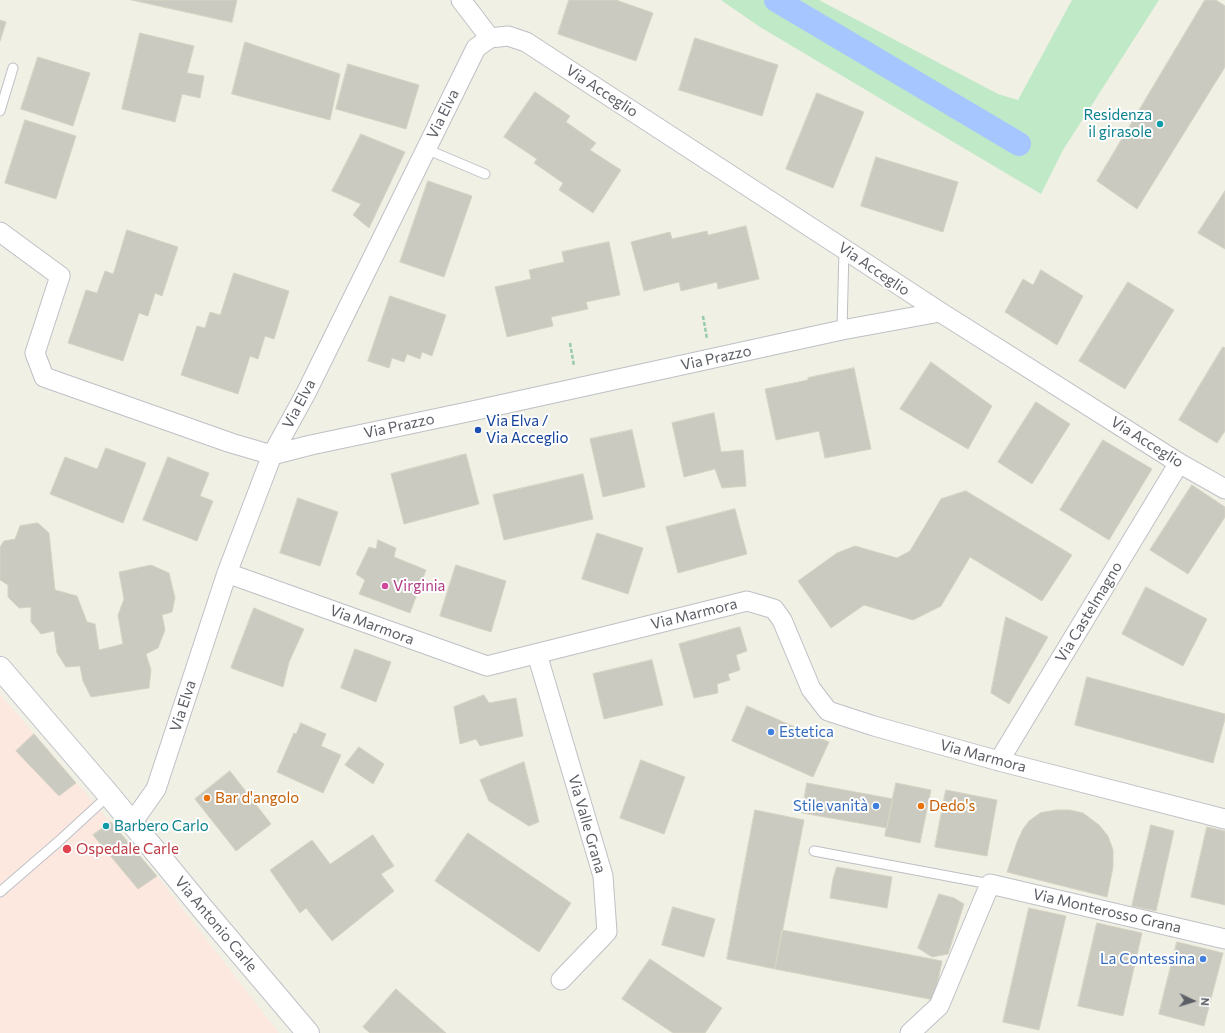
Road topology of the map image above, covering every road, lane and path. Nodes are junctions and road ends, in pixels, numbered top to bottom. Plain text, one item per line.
1 (461, 0) edge
2 (490, 38) junction
3 (13, 68) dead end
4 (0, 111) edge
5 (426, 149) junction
6 (485, 174) dead end
7 (0, 232) edge
8 (844, 249) junction
9 (940, 312) junction
10 (842, 330) junction
11 (272, 455) junction
12 (1179, 463) junction
13 (1225, 489) edge
14 (226, 573) junction
15 (537, 654) junction
16 (0, 668) edge
17 (999, 760) junction
18 (109, 795) junction
19 (1225, 819) edge
20 (132, 823) junction
21 (814, 851) dead end
22 (990, 884) junction
23 (0, 892) edge
24 (1225, 939) edge
25 (561, 980) dead end
26 (308, 1033) edge
27 (910, 1033) edge

1 - 2 street
2 - 5 street, Via Elva
2 - 8 street, Via Acceglio
3 - 4 lane
5 - 6 lane
5 - 11 street, Via Elva
7 - 11 street
8 - 9 street, Via Acceglio
8 - 10 lane
9 - 10 street, Via Prazzo
9 - 12 street, Via Acceglio
10 - 11 street, Via Prazzo
11 - 14 street, Via Elva
12 - 13 street, Via Acceglio
12 - 17 street, Via Castelmagno
14 - 15 street, Via Marmora
14 - 20 street, Via Elva
15 - 17 street, Via Marmora
15 - 25 street, Via Valle Grana
16 - 18 street, Via Antonio Carle
17 - 19 street, Via Marmora
18 - 20 street, Via Antonio Carle
18 - 23 lane
20 - 26 street, Via Antonio Carle
21 - 22 lane, Via Monterosso Grana
22 - 24 street, Via Monterosso Grana
22 - 27 street

